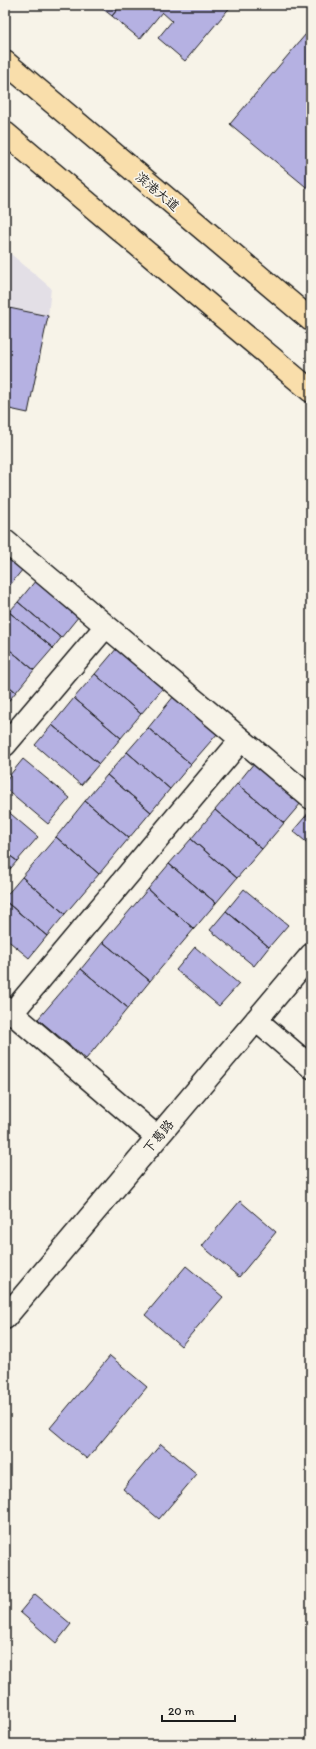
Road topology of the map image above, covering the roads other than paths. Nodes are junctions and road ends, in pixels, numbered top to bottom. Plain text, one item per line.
1 (5, 62) edge
2 (5, 133) edge
3 (311, 320) edge
4 (311, 391) edge
5 (5, 541) edge
6 (106, 626) junction
7 (241, 740) junction
8 (5, 745) edge
9 (311, 798) edge
10 (311, 955) edge
11 (8, 1010) edge
12 (256, 1020) junction
13 (311, 1067) edge
14 (158, 1137) junction
15 (5, 1318) edge

1 - 3 main road, 滨港大道
2 - 4 main road
5 - 6 street
6 - 7 street
6 - 8 street
7 - 9 street
7 - 11 street
10 - 12 street, 下葛路
11 - 14 street
12 - 13 street
12 - 14 street, 下葛路
14 - 15 street, 下葛路

